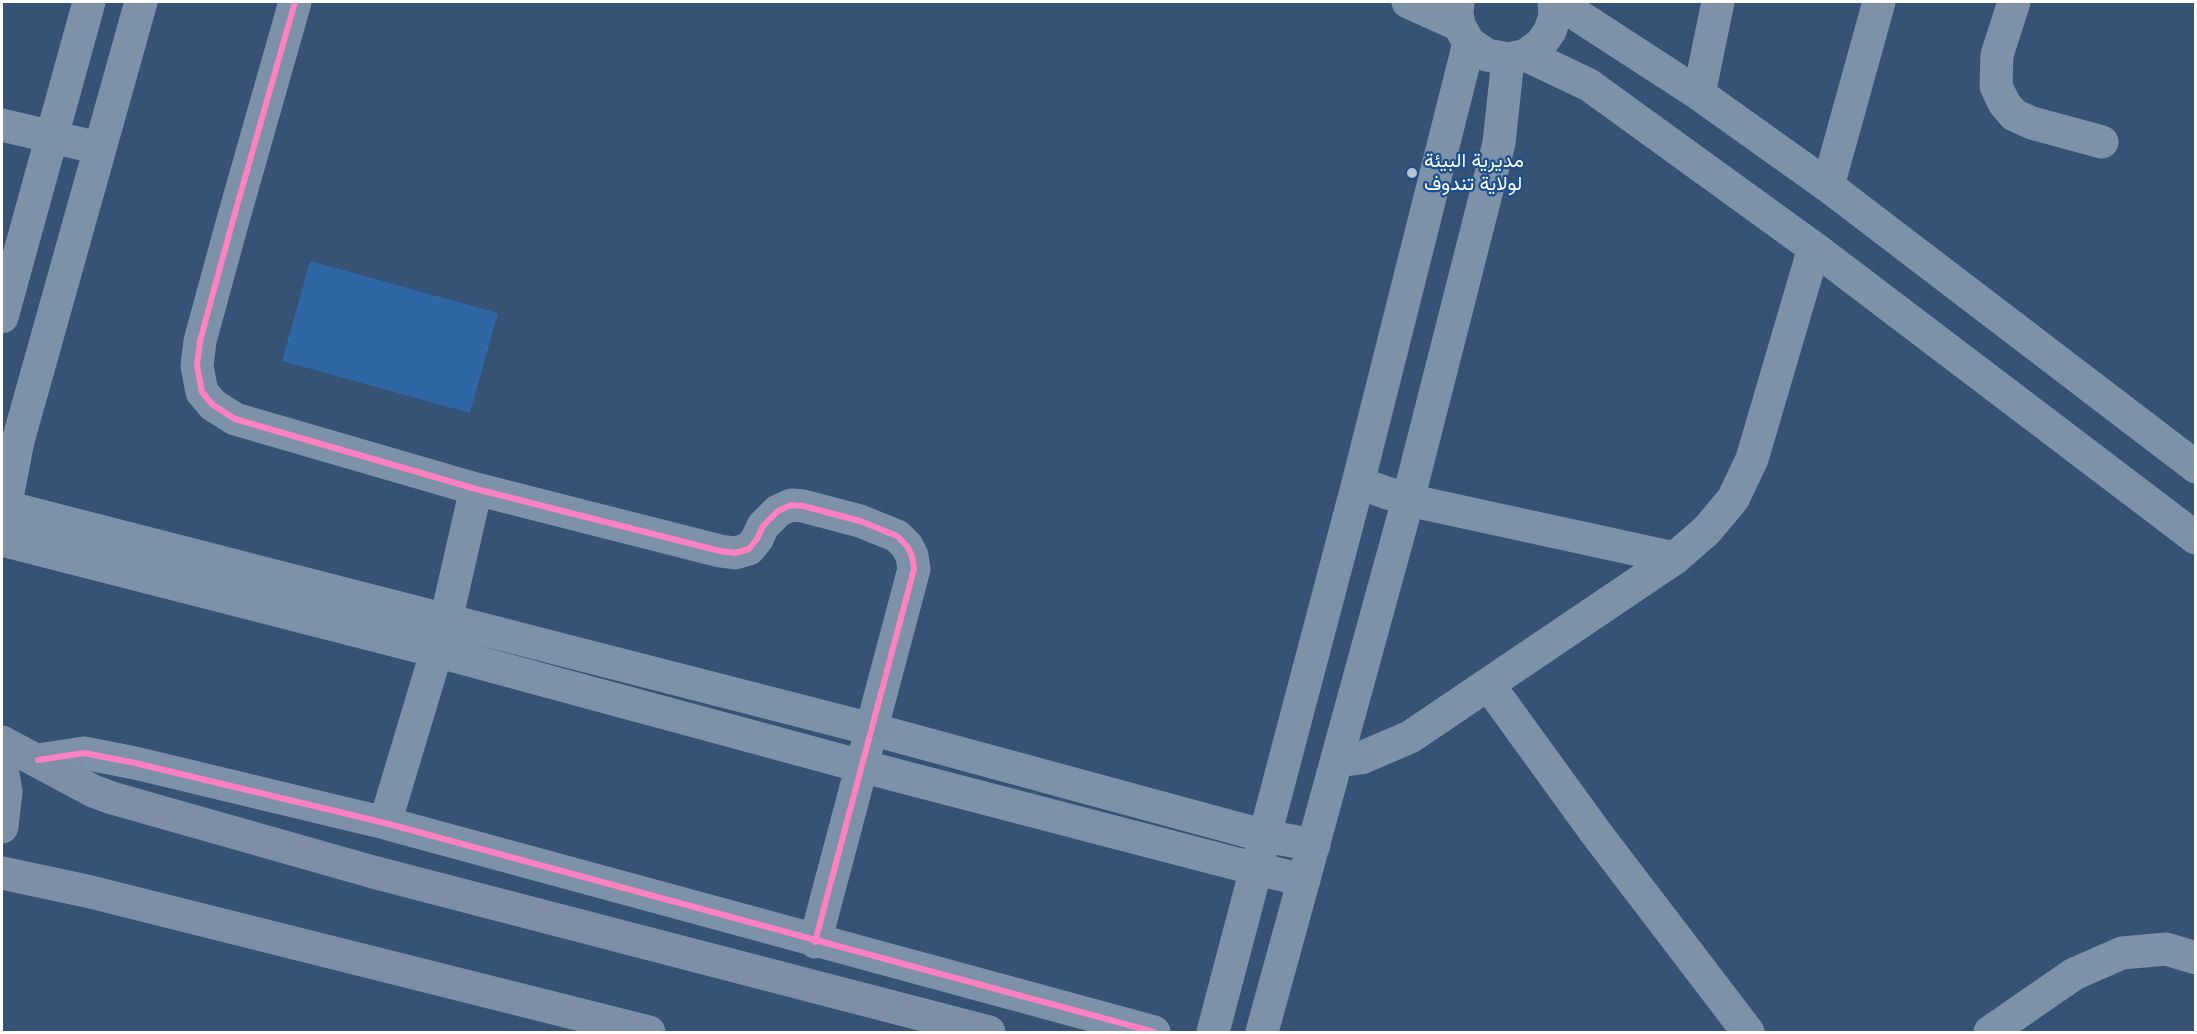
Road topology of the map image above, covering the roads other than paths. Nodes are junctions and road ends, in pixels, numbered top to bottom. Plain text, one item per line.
1 (89, 2) edge
2 (141, 2) edge
3 (295, 2) edge
4 (1408, 2) edge
5 (1556, 2) edge
6 (1718, 2) edge
7 (1879, 2) edge
8 (2013, 2) edge
9 (1462, 23) edge
10 (1517, 57) junction
11 (1699, 94) junction
12 (2, 125) edge
13 (51, 137) junction
14 (2102, 142) dead end
15 (99, 148) junction
16 (1828, 186) junction
17 (1814, 248) junction
18 (2, 317) edge
19 (2196, 467) edge
20 (1358, 483) junction
21 (476, 489) junction
22 (1408, 500) junction
23 (3, 512) edge
24 (2196, 538) edge
25 (2, 540) edge
26 (1675, 558) junction
27 (446, 620) junction
28 (436, 651) junction
29 (1488, 684) junction
30 (871, 729) junction
31 (2, 742) edge
32 (38, 760) junction
33 (1337, 760) junction
34 (861, 766) junction
35 (2, 768) edge
36 (385, 823) junction
37 (2, 827) edge
38 (1265, 836) junction
39 (1314, 845) junction
40 (1256, 869) junction
41 (2, 873) edge
42 (1304, 880) junction
43 (815, 942) junction
44 (2196, 958) edge
45 (649, 1032) edge
46 (989, 1032) edge
47 (1154, 1032) edge
48 (1213, 1032) edge
49 (1262, 1032) edge
50 (1748, 1032) edge
51 (1990, 1032) edge

1 - 13 street
2 - 15 street
3 - 21 street
4 - 9 street
5 - 10 street
5 - 11 street
6 - 11 street
7 - 16 street
8 - 14 street
9 - 10 street
9 - 20 street
10 - 17 street
10 - 22 street
11 - 16 street
12 - 13 street
13 - 15 street
13 - 18 street
15 - 23 street
16 - 19 street
17 - 24 street
17 - 26 street
20 - 22 street
20 - 38 street
21 - 27 street
21 - 30 street
22 - 26 street
22 - 33 street
23 - 27 street
25 - 28 street
26 - 29 street
27 - 28 street
27 - 30 street
28 - 34 street
28 - 36 street
29 - 33 street
29 - 50 street
30 - 34 street
30 - 38 street
31 - 32 main road
32 - 36 street
32 - 46 main road
33 - 39 street
34 - 40 street
34 - 43 street
35 - 37 main road
36 - 43 street
38 - 39 street
38 - 40 street
39 - 42 street
40 - 42 street
40 - 48 street
41 - 45 main road
42 - 49 street
43 - 47 street
44 - 51 street

